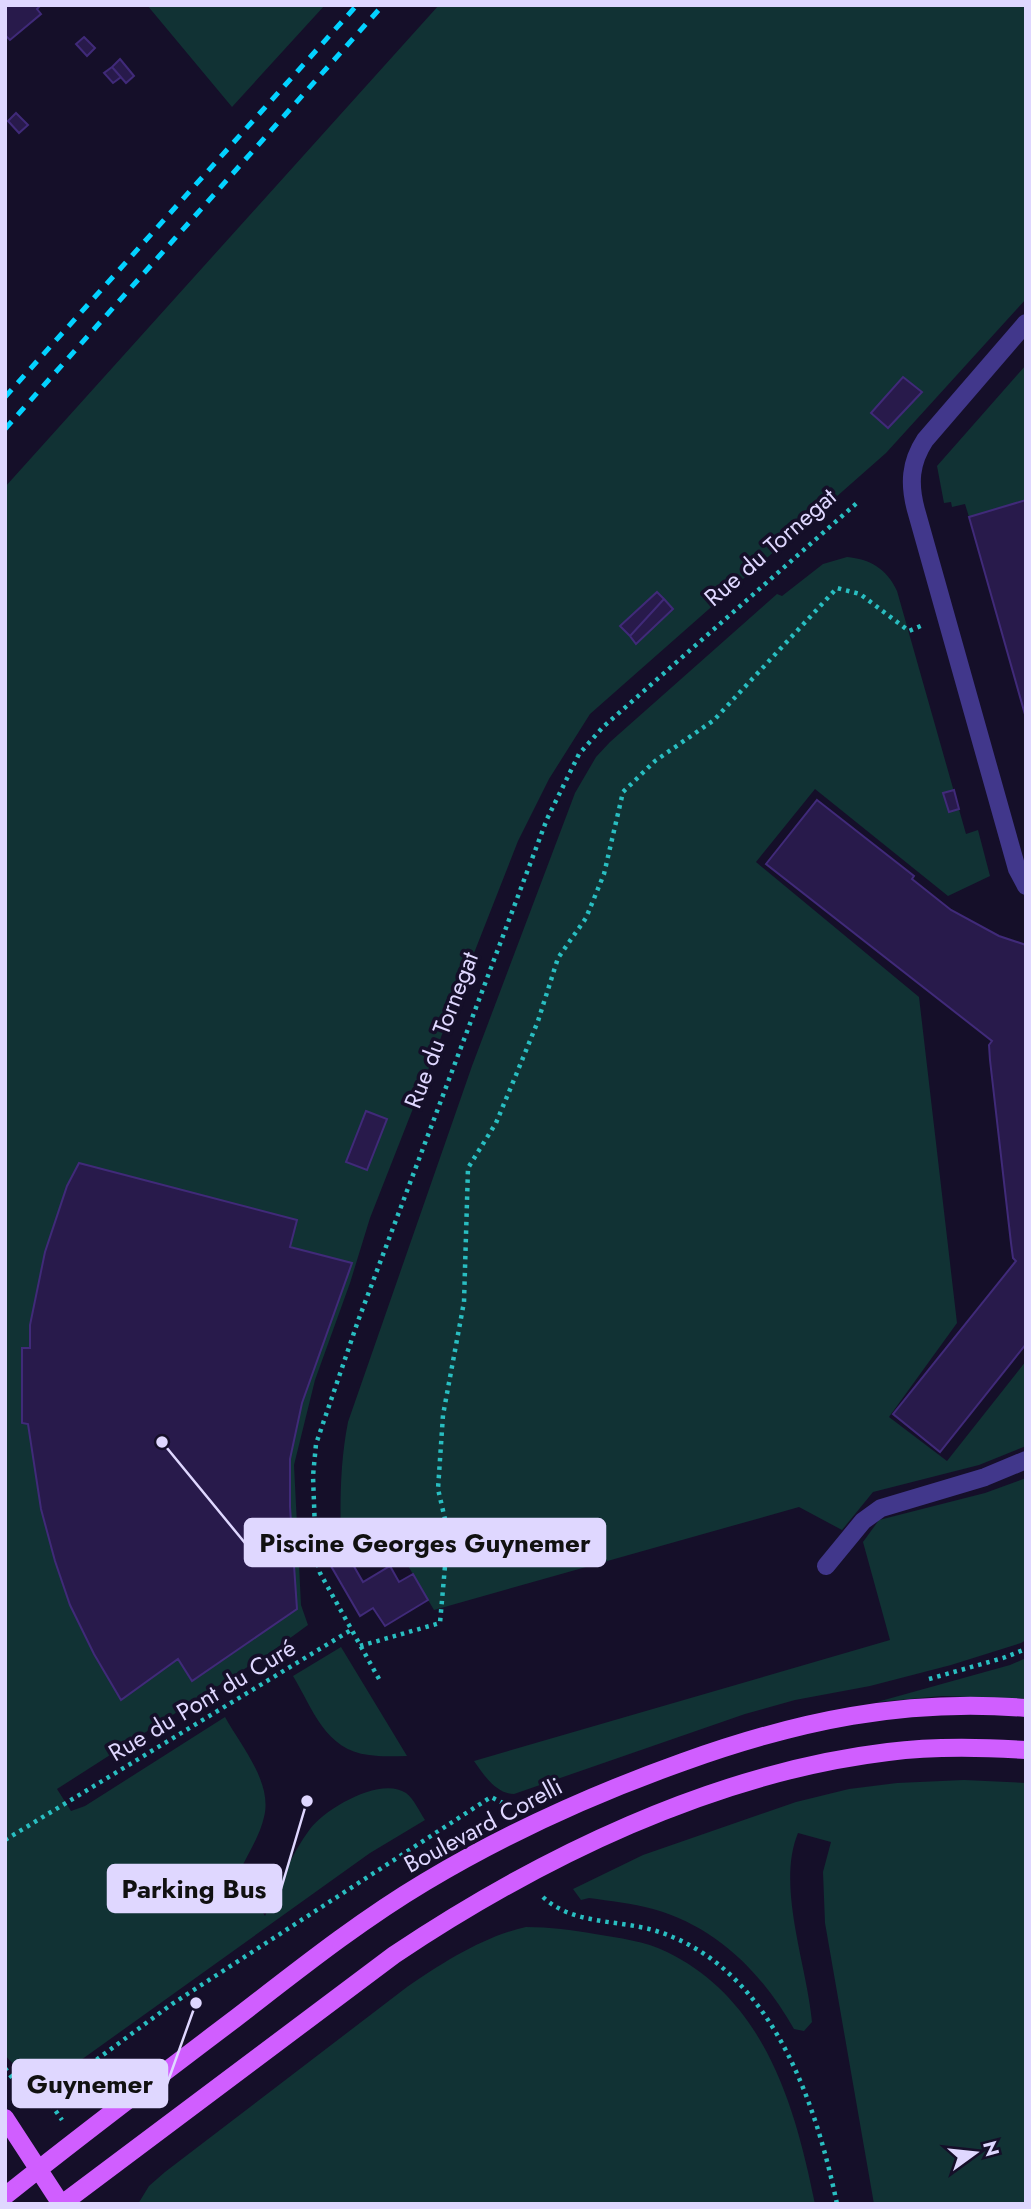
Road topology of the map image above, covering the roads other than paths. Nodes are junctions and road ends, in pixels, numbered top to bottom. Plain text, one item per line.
1 (1026, 323) edge
2 (1026, 886) edge
3 (1026, 1460) edge
4 (826, 1566) dead end
5 (1026, 1708) edge
6 (1026, 1750) edge
7 (5, 2118) edge
8 (40, 2168) junction
9 (5, 2196) edge
10 (61, 2204) edge

1 - 2 street
3 - 4 street
5 - 8 main road, Boulevard Corelli
6 - 10 main road
7 - 8 main road
8 - 9 main road, Boulevard Corelli
8 - 10 main road

